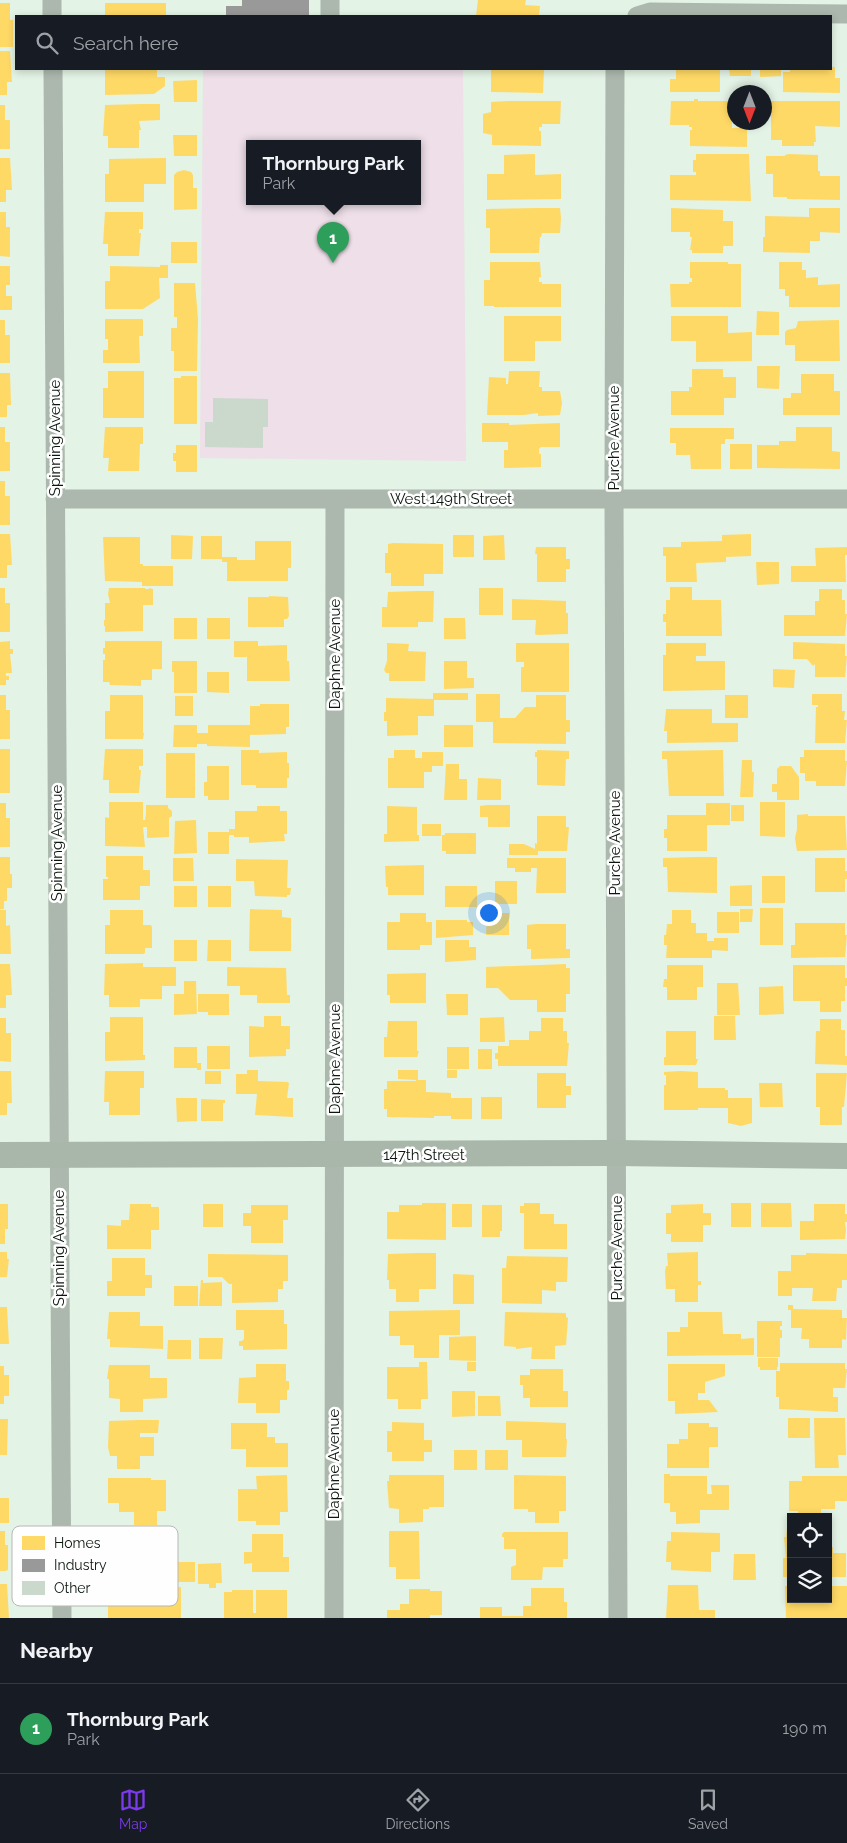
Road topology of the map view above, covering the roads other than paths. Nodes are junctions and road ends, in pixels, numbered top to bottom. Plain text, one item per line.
1 (52, 0) edge
2 (330, 0) edge
3 (847, 14) edge
4 (52, 15) edge
5 (330, 15) edge
6 (640, 15) edge
7 (53, 70) edge
8 (615, 70) edge
9 (55, 499) junction
10 (335, 499) junction
11 (614, 499) junction
12 (847, 499) edge
13 (616, 1153) junction
14 (0, 1155) edge
15 (59, 1155) junction
16 (335, 1155) junction
17 (847, 1156) edge
18 (61, 1526) edge
19 (334, 1618) edge
20 (618, 1618) edge

1 - 4 street
2 - 5 street
3 - 6 street
7 - 9 street, Spinning Avenue
8 - 11 street, Purche Avenue
9 - 10 street, West 149th Street
9 - 15 street, Spinning Avenue
10 - 11 street, West 149th Street
10 - 16 street, Daphne Avenue
11 - 12 street, West 149th Street
11 - 13 street, Purche Avenue
13 - 16 street, 147th Street
13 - 17 street, 147th Street
13 - 20 street, Purche Avenue
14 - 15 street, 147th Street
15 - 16 street, 147th Street
15 - 18 street, Spinning Avenue
16 - 19 street, Daphne Avenue

